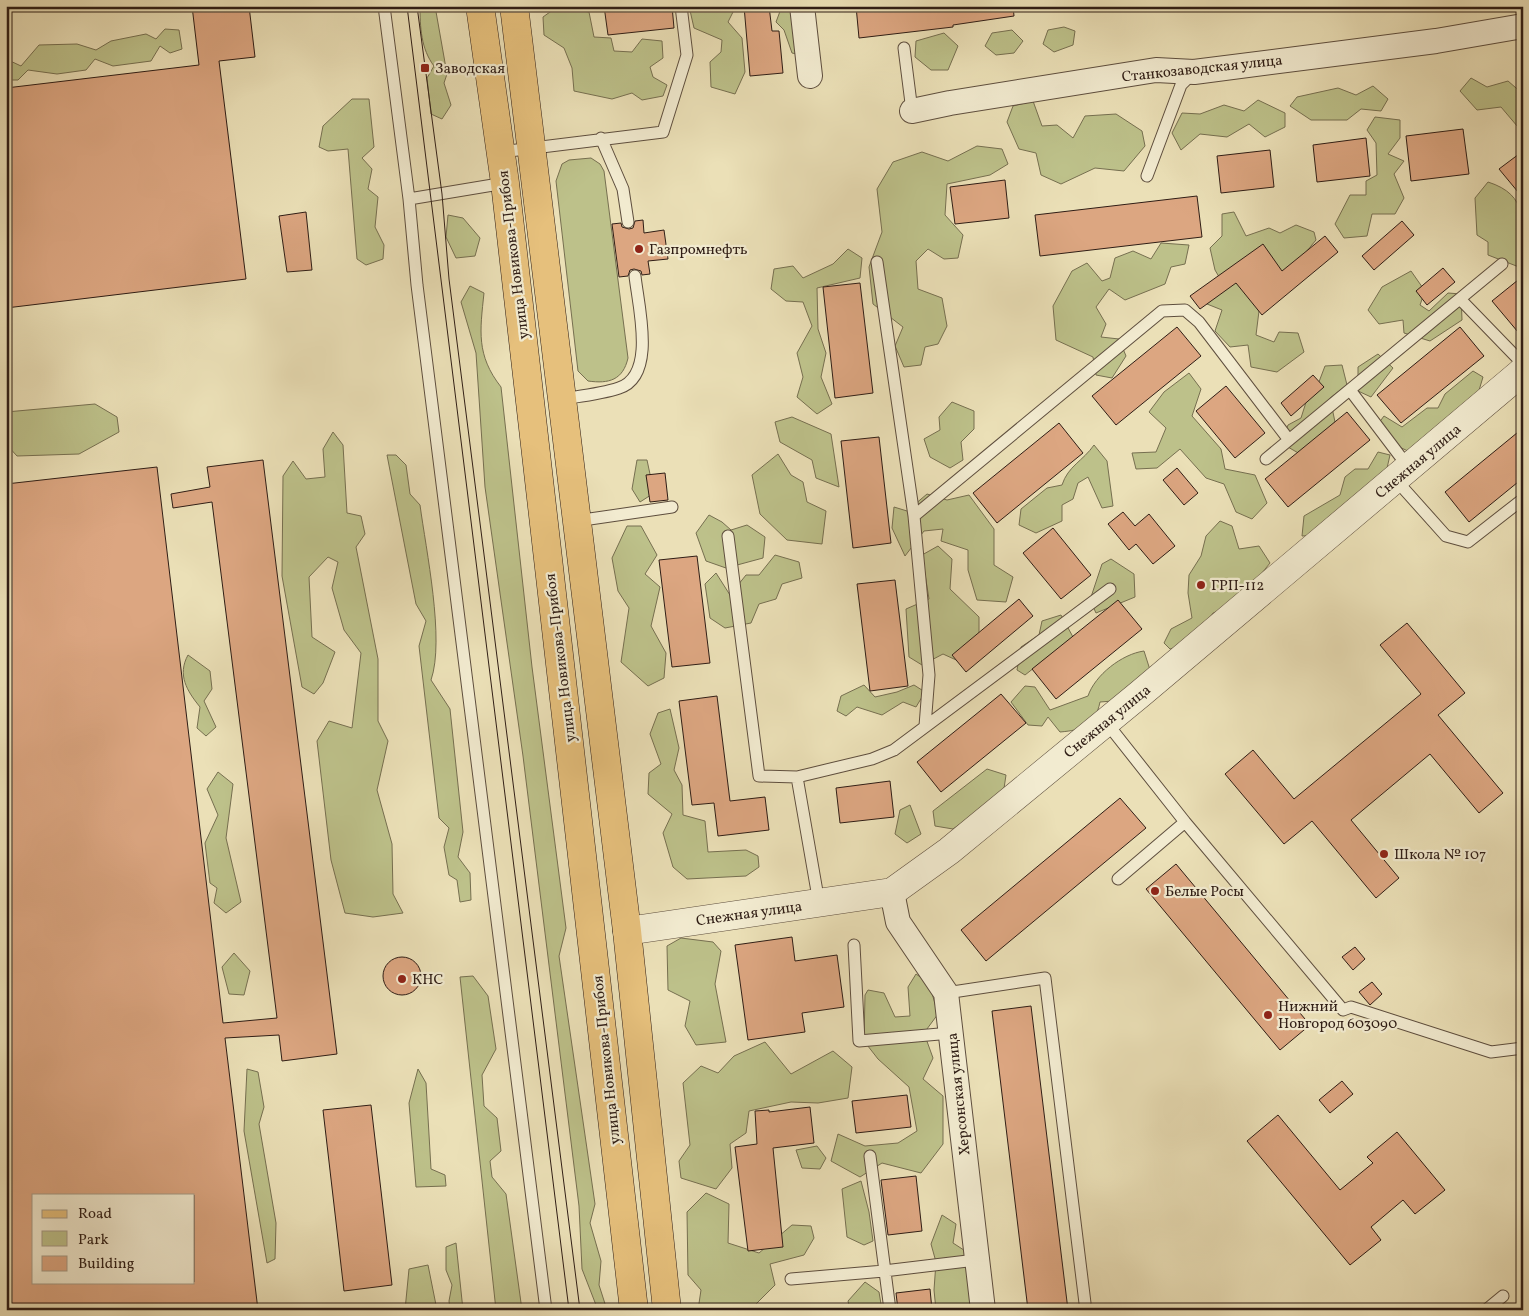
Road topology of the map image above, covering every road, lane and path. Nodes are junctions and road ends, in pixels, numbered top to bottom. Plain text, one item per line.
1 (384, 6) edge
2 (480, 6) edge
3 (514, 6) edge
4 (681, 6) edge
5 (802, 6) edge
6 (1523, 26) edge
7 (904, 48) dead end
8 (1194, 72) junction
9 (810, 76) dead end
10 (912, 111) joint
11 (601, 138) junction
12 (531, 148) junction
13 (501, 152) junction
14 (1147, 176) dead end
15 (505, 183) junction
16 (409, 198) junction
17 (628, 222) dead end
18 (877, 262) dead end
19 (1502, 264) dead end
20 (635, 276) dead end
21 (1460, 299) junction
22 (1523, 364) edge
23 (1523, 371) edge
24 (1350, 390) junction
25 (562, 399) junction
26 (1289, 440) junction
27 (1266, 459) dead end
28 (1402, 474) junction
29 (1523, 499) edge
30 (672, 507) dead end
31 (914, 516) junction
32 (576, 521) junction
33 (728, 536) dead end
34 (1110, 589) dead end
35 (1106, 721) junction
36 (925, 726) junction
37 (797, 777) junction
38 (1185, 822) junction
39 (1118, 879) dead end
40 (892, 892) junction
41 (819, 903) junction
42 (627, 931) junction
43 (854, 945) dead end
44 (946, 993) junction
45 (951, 1033) junction
46 (1523, 1048) edge
47 (870, 1156) dead end
48 (976, 1260) junction
49 (884, 1272) junction
50 (791, 1279) dead end
51 (1503, 1296) dead end
52 (1085, 1303) dead end
53 (546, 1310) edge
54 (634, 1310) edge
55 (667, 1310) edge
56 (890, 1310) edge
57 (983, 1310) edge
58 (1486, 1310) edge

1 - 16 lane
2 - 13 main road, улица Новикова-Прибоя
3 - 12 main road, улица Новикова-Прибоя
4 - 11 lane
5 - 9 street
6 - 8 street, Станкозаводская улица
7 - 10 lane
8 - 10 street, Станкозаводская улица
8 - 14 lane
11 - 12 lane
11 - 17 lane
12 - 13 lane
12 - 25 main road, улица Новикова-Прибоя
13 - 15 main road, улица Новикова-Прибоя
15 - 16 lane
15 - 54 main road, улица Новикова-Прибоя
16 - 53 lane
18 - 31 lane
19 - 21 lane
20 - 25 lane
21 - 22 lane
21 - 24 lane
23 - 28 street, Снежная улица
24 - 26 lane
24 - 28 lane
25 - 32 main road, улица Новикова-Прибоя
26 - 27 lane
26 - 31 lane
28 - 29 lane
28 - 35 street, Снежная улица
30 - 32 lane
31 - 36 lane
32 - 42 main road, улица Новикова-Прибоя
33 - 37 lane
34 - 36 lane
35 - 38 lane
35 - 40 street, Снежная улица
36 - 37 lane
37 - 41 lane
38 - 39 lane
38 - 46 lane
40 - 41 street, Снежная улица
40 - 44 street, Херсонская улица
41 - 42 street, Снежная улица
42 - 55 main road, улица Новикова-Прибоя
43 - 45 lane
44 - 45 street, Херсонская улица
44 - 52 lane
45 - 48 street, Херсонская улица
47 - 49 lane
48 - 49 lane
48 - 57 street, Херсонская улица
49 - 50 lane
49 - 56 lane
51 - 58 lane

